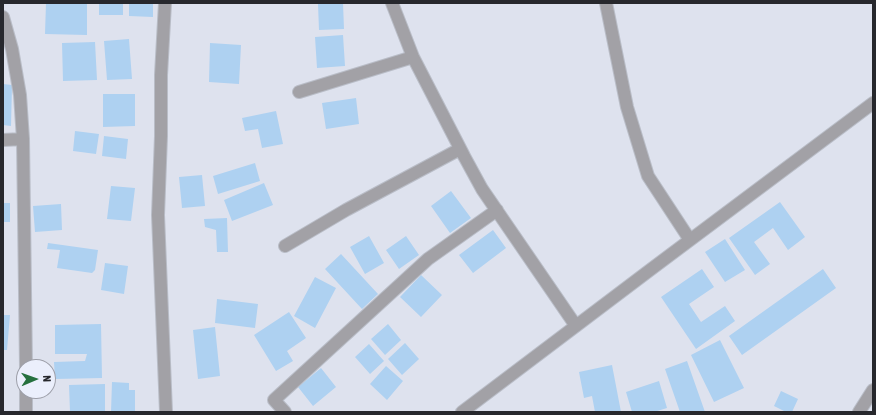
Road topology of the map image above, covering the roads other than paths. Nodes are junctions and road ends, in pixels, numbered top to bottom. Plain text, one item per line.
1 (165, 3) edge
2 (392, 3) edge
3 (606, 3) edge
4 (3, 17) edge
5 (413, 57) junction
6 (299, 92) dead end
7 (873, 104) edge
8 (23, 139) junction
9 (3, 140) edge
10 (460, 149) junction
11 (497, 210) junction
12 (690, 240) junction
13 (285, 246) dead end
14 (576, 326) junction
15 (26, 359) edge
16 (873, 390) edge
17 (26, 399) edge
18 (26, 412) edge
19 (166, 412) edge
20 (285, 412) edge
21 (462, 412) edge
22 (859, 412) edge

1 - 19 street
2 - 5 street
3 - 12 street
4 - 8 street
5 - 6 street
5 - 10 street
7 - 12 street
8 - 9 street
8 - 15 street
10 - 11 street
10 - 13 street
11 - 14 street
11 - 20 street
12 - 14 street
14 - 21 street
16 - 22 street
17 - 18 street

